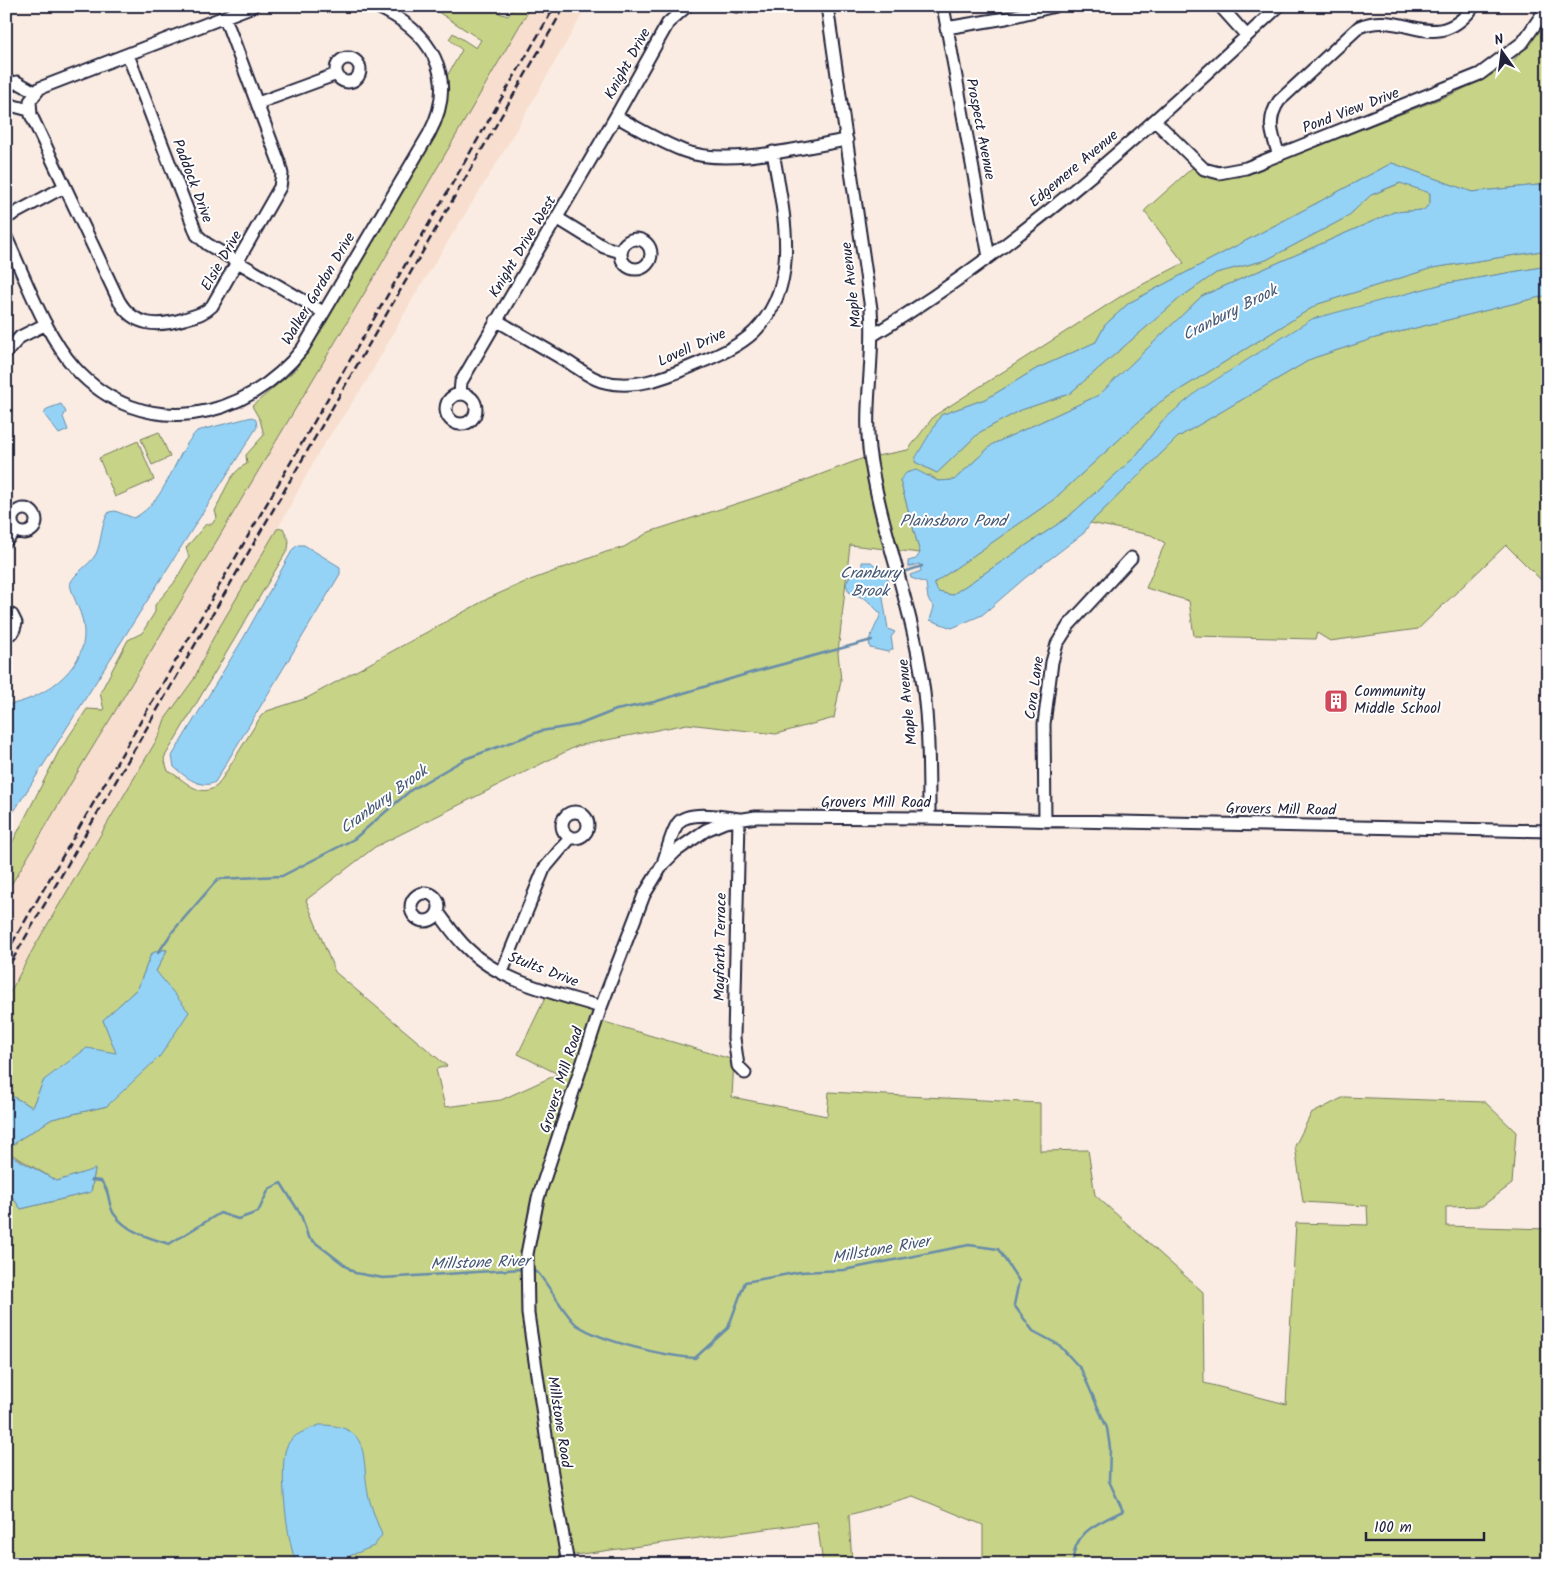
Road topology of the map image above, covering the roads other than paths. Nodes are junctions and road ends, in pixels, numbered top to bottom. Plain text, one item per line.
1 (253, 6) edge
2 (375, 6) edge
3 (687, 6) edge
4 (736, 6) edge
5 (748, 6) edge
6 (827, 6) edge
7 (943, 6) edge
8 (1055, 6) edge
9 (1220, 6) edge
10 (1279, 6) edge
11 (1474, 6) edge
12 (1548, 6) edge
13 (225, 18) junction
14 (946, 28) junction
15 (1247, 36) junction
16 (128, 55) junction
17 (337, 74) dead end
18 (6, 86) edge
19 (36, 92) junction
20 (6, 101) edge
21 (258, 103) junction
22 (29, 110) junction
23 (616, 116) junction
24 (1155, 121) junction
25 (847, 140) junction
26 (773, 152) junction
27 (1279, 155) junction
28 (64, 188) junction
29 (6, 218) edge
30 (557, 218) junction
31 (6, 237) edge
32 (621, 252) dead end
33 (989, 257) junction
34 (238, 263) junction
35 (323, 312) junction
36 (496, 320) junction
37 (46, 324) junction
38 (873, 335) junction
39 (6, 353) edge
40 (460, 394) dead end
41 (16, 530) dead end
42 (6, 541) edge
43 (1131, 558) dead end
44 (6, 613) edge
45 (6, 636) edge
46 (930, 818) junction
47 (739, 819) junction
48 (1045, 821) junction
49 (1548, 831) edge
50 (572, 837) dead end
51 (663, 864) junction
52 (438, 912) dead end
53 (502, 972) junction
54 (601, 1007) junction
55 (744, 1073) dead end
56 (527, 1284) joint
57 (568, 1564) edge

1 - 13 street
2 - 35 street, Walker Gordon Drive
3 - 23 street, Knight Drive
4 - 5 street
6 - 25 street, Maple Avenue
7 - 14 street, Prospect Avenue
8 - 14 street
9 - 15 street
10 - 15 street, Edgemere Avenue
11 - 27 street
12 - 27 street, Pond View Drive
13 - 16 street
13 - 21 street, Elsie Drive
14 - 33 street, Prospect Avenue
15 - 24 street, Edgemere Avenue
16 - 19 street
16 - 34 street, Paddock Drive
17 - 21 street
18 - 19 street
19 - 22 street
20 - 22 street
21 - 34 street, Elsie Drive
22 - 28 street, Elsie Drive
23 - 26 street
23 - 30 street, Knight Drive West
24 - 27 street, Pond View Drive
24 - 33 street, Edgemere Avenue
25 - 26 street
25 - 38 street, Maple Avenue
26 - 36 street, Lovell Drive
28 - 29 street
28 - 34 street, Elsie Drive
30 - 32 street
30 - 36 street, Knight Drive West
31 - 37 street, Walker Gordon Drive
33 - 38 street, Edgemere Avenue
34 - 35 street, Paddock Drive
35 - 37 street, Walker Gordon Drive
36 - 40 street, Knight Drive West
37 - 39 street
38 - 46 street, Maple Avenue
41 - 42 street
43 - 48 street, Cora Lane
44 - 45 street
46 - 47 street, Grovers Mill Road
46 - 48 street, Grovers Mill Road
47 - 51 street, Grovers Mill Road
47 - 51 street
47 - 55 street, Mayfarth Terrace
48 - 49 street, Grovers Mill Road
50 - 53 street
51 - 54 street, Grovers Mill Road
52 - 53 street, Stults Drive
53 - 54 street, Stults Drive
54 - 56 street, Grovers Mill Road
56 - 57 street, Millstone Road

